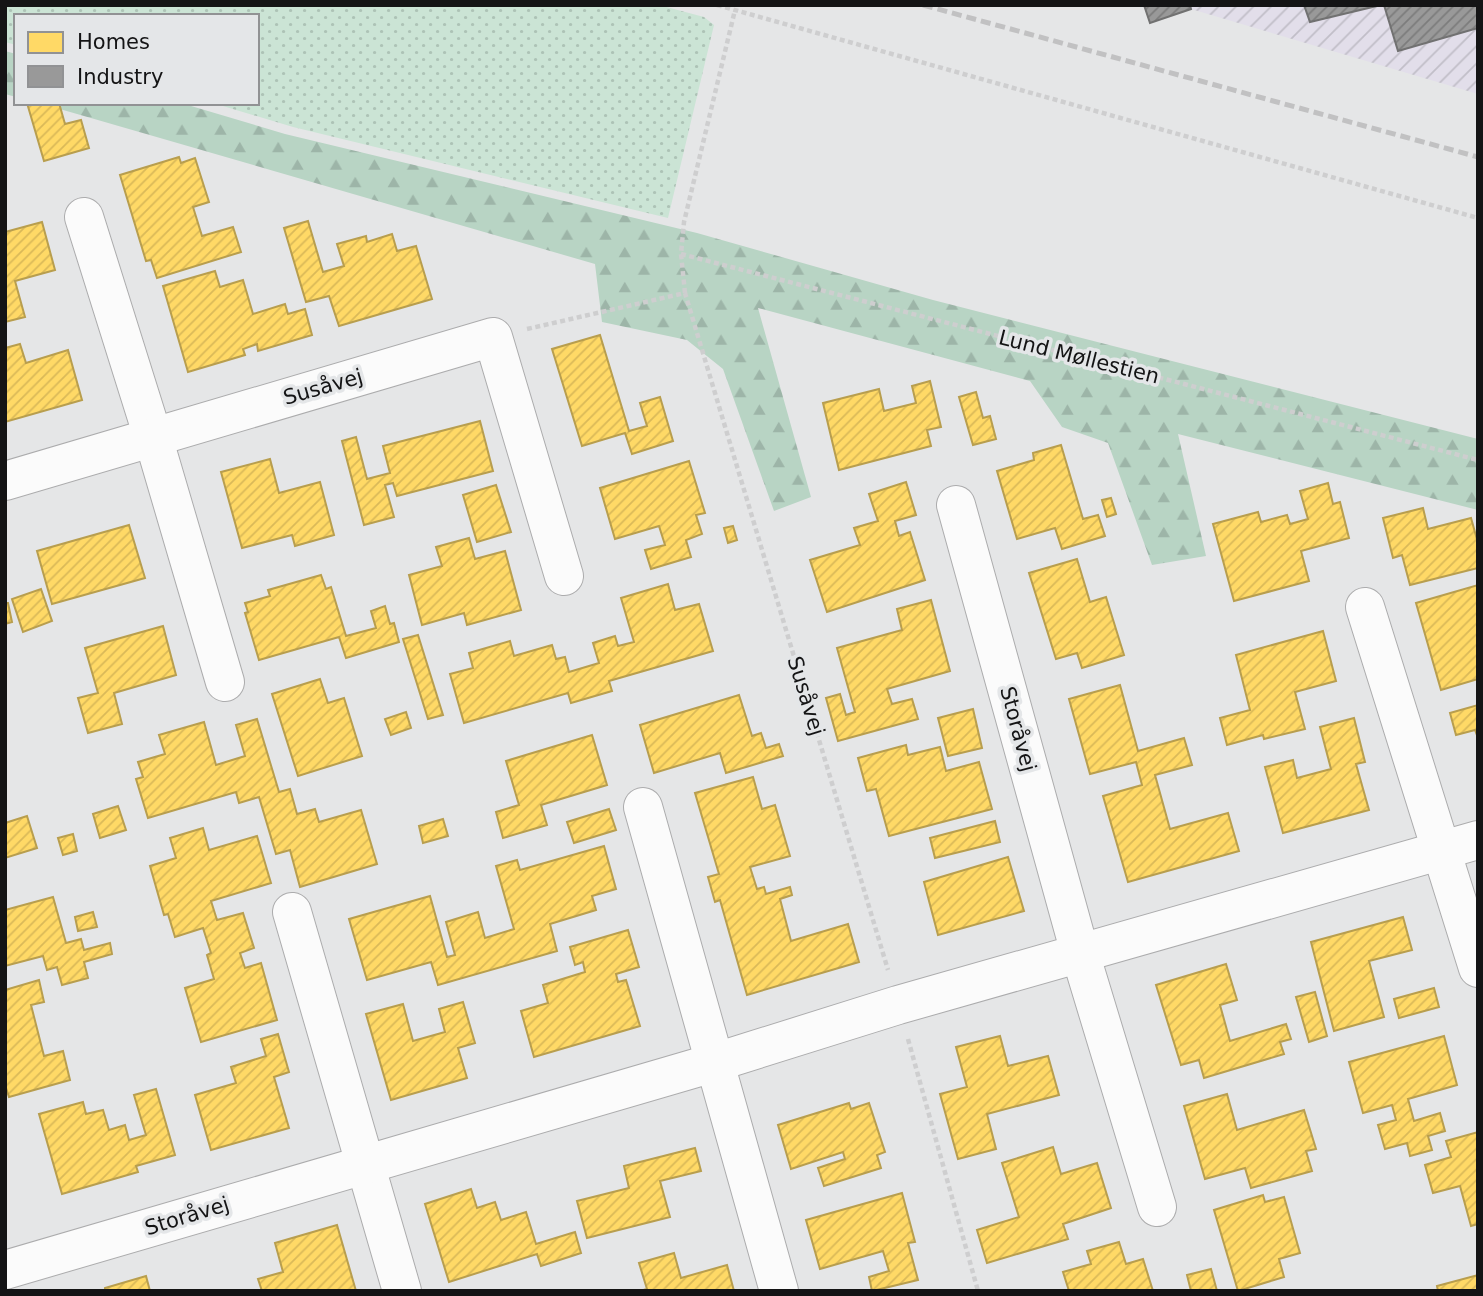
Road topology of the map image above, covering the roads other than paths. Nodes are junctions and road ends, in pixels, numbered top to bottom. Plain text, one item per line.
1 (84, 217) dead end
2 (153, 437) junction
3 (5, 481) edge
4 (956, 505) dead end
5 (564, 576) dead end
6 (1365, 607) dead end
7 (225, 682) dead end
8 (643, 807) dead end
9 (1478, 840) edge
10 (1441, 851) junction
11 (292, 912) dead end
12 (1080, 953) junction
13 (1478, 968) edge
14 (713, 1063) junction
15 (365, 1163) junction
16 (1157, 1207) dead end
17 (9, 1272) edge
18 (402, 1291) edge
19 (779, 1291) edge

1 - 2 street
2 - 3 street, Susåvej
2 - 5 street, Susåvej
2 - 7 street
4 - 12 street, Storåvej
6 - 10 street
8 - 14 street
9 - 10 street, Storåvej
10 - 12 street, Storåvej
10 - 13 street
11 - 15 street
12 - 14 street, Storåvej
12 - 16 street, Storåvej
14 - 15 street, Storåvej
14 - 19 street
15 - 17 street, Storåvej
15 - 18 street

